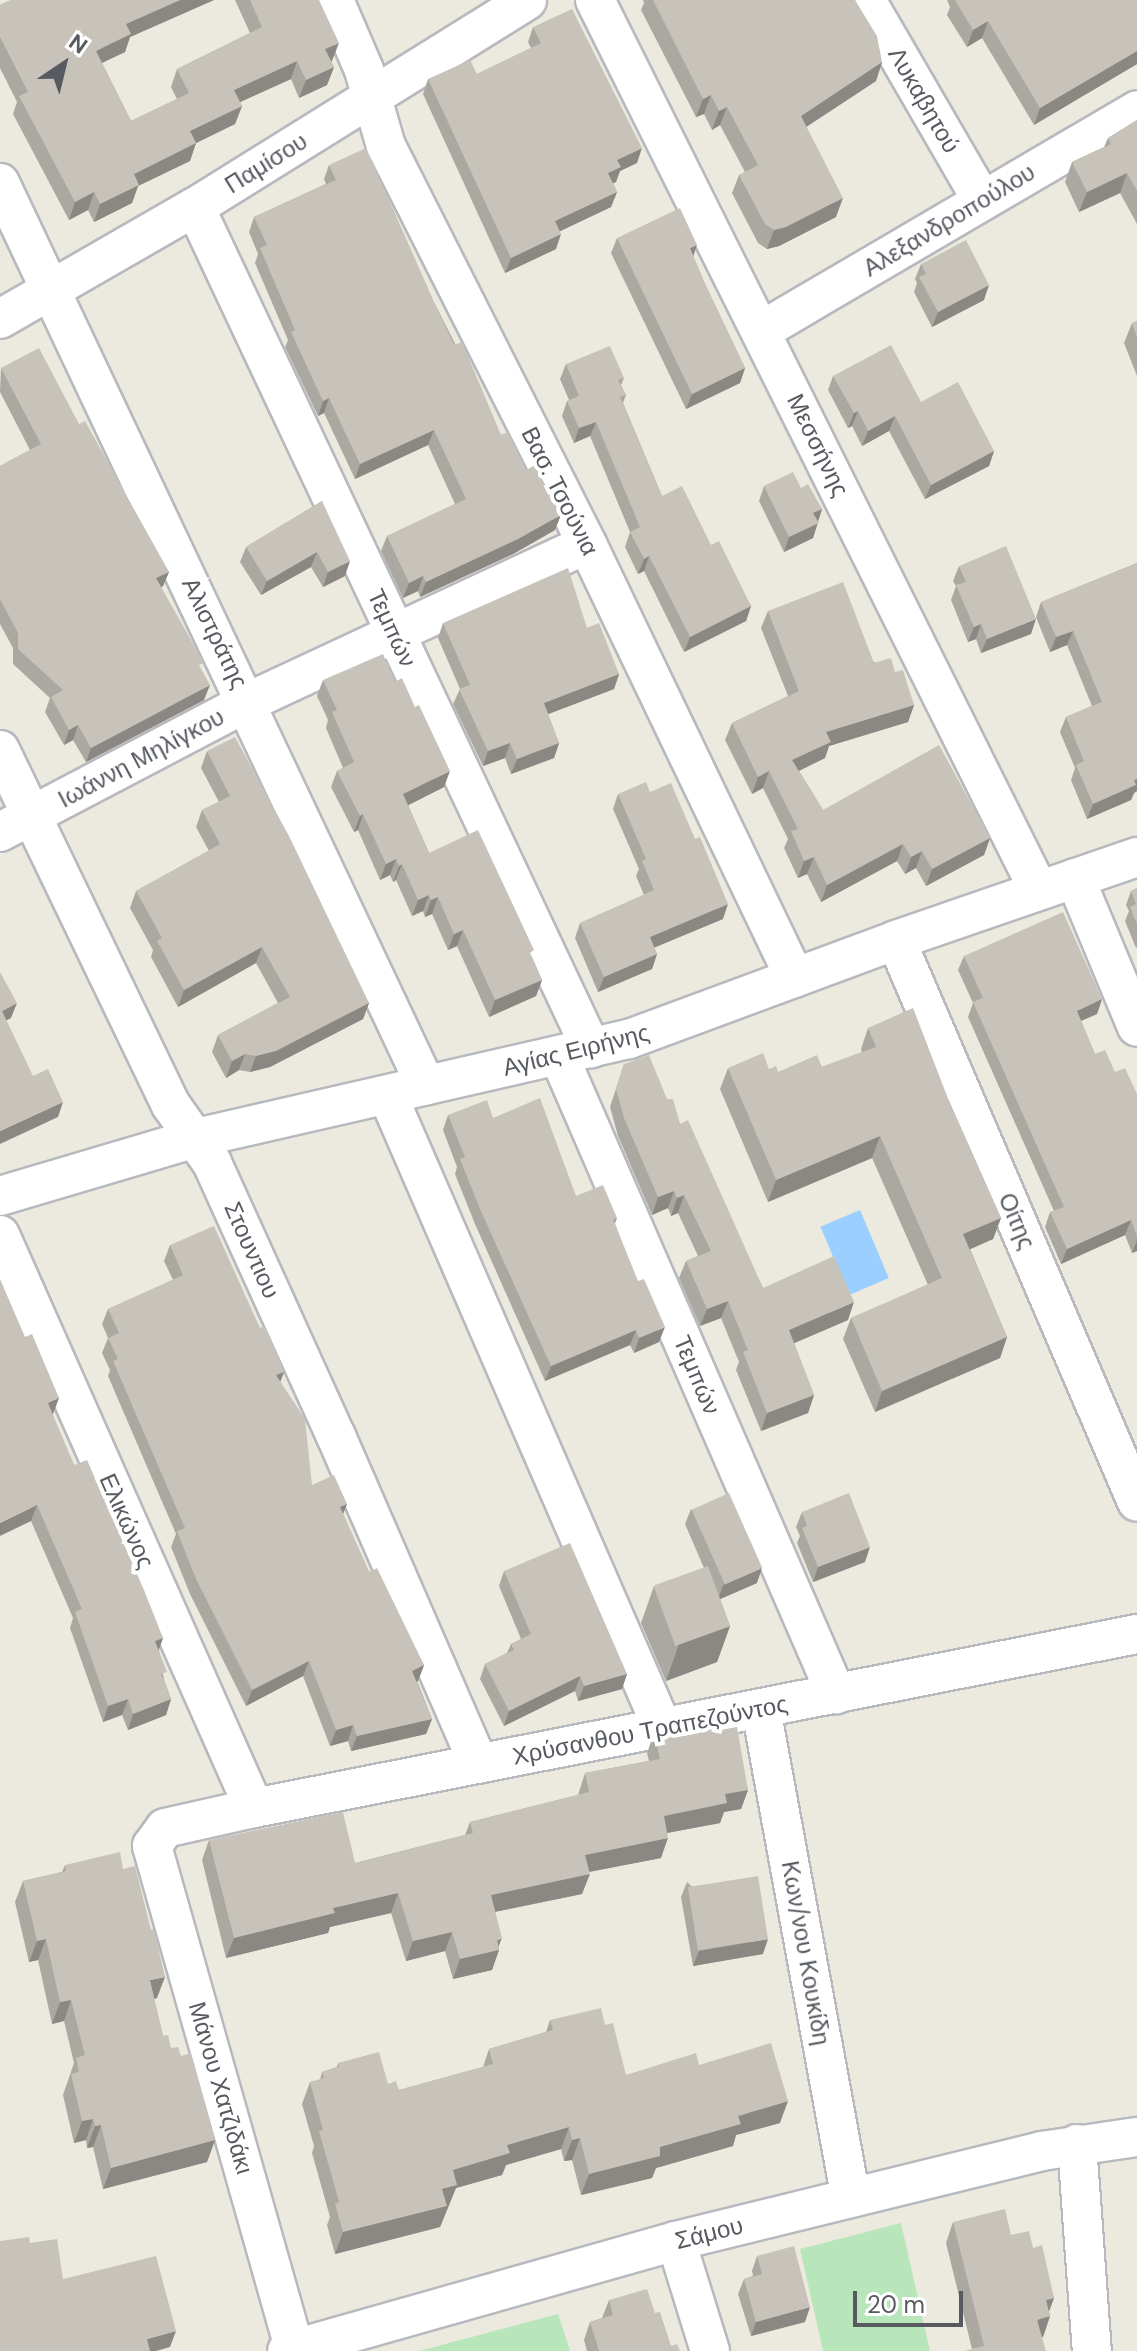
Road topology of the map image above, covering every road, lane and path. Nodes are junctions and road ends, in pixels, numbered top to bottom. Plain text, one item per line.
1 (334, 0) edge
2 (527, 0) edge
3 (595, 0) edge
4 (866, 0) edge
5 (371, 97) junction
6 (1137, 110) edge
7 (0, 183) edge
8 (982, 200) junction
9 (195, 207) junction
10 (50, 290) junction
11 (0, 319) edge
12 (761, 331) junction
13 (587, 544) junction
14 (394, 632) junction
15 (248, 702) junction
16 (0, 750) edge
17 (34, 815) junction
18 (0, 832) edge
19 (1137, 857) edge
20 (1075, 878) junction
21 (1039, 891) junction
22 (896, 940) junction
23 (795, 978) junction
24 (1137, 1027) edge
25 (575, 1052) junction
26 (426, 1086) junction
27 (388, 1096) junction
28 (196, 1138) junction
29 (0, 1196) edge
30 (0, 1235) edge
31 (1137, 1502) edge
32 (1137, 1634) edge
33 (836, 1694) junction
34 (761, 1709) junction
35 (662, 1727) junction
36 (478, 1763) junction
37 (254, 1808) junction
38 (165, 1828) joint
39 (1137, 2137) edge
40 (1077, 2144) junction
41 (851, 2198) junction
42 (676, 2241) junction
43 (292, 2350) edge
44 (710, 2351) edge
45 (1092, 2351) edge

1 - 5 street, Βασ. Τσούνια
2 - 5 street, Παμίσου
3 - 12 street, Μεσσήνης
4 - 8 street, Λυκαβητού
5 - 9 street, Παμίσου
5 - 13 street, Βασ. Τσούνια
6 - 8 street, Αλεξανδροπούλου
7 - 10 street, Αλιστράτης
8 - 12 street, Αλεξανδροπούλου
9 - 10 street, Παμίσου
9 - 14 street, Τεμπών
10 - 11 street, Παμίσου
10 - 15 street, Αλιστράτης
12 - 21 street, Μεσσήνης
13 - 14 street, Ιωάννη Μηλίγκου
13 - 23 street, Βασ. Τσούνια
14 - 15 street, Ιωάννη Μηλίγκου
14 - 25 street, Τεμπών
15 - 17 street, Ιωάννη Μηλίγκου
15 - 26 street, Αλιστράτης
16 - 17 street, Στουντιου
17 - 18 street, Ιωάννη Μηλίγκου
17 - 28 street, Στουντιου
19 - 20 street, Αγίας Ειρήνης
20 - 21 street, Αγίας Ειρήνης
20 - 24 street
21 - 22 street, Αγίας Ειρήνης
22 - 23 street, Αγίας Ειρήνης
22 - 31 street, Οίτης
23 - 25 street, Αγίας Ειρήνης
25 - 26 street, Αγίας Ειρήνης
25 - 33 street, Τεμπών
26 - 27 street, Αγίας Ειρήνης
27 - 28 street, Αγίας Ειρήνης
27 - 35 street
28 - 29 street, Αγίας Ειρήνης
28 - 36 street, Στουντιου
30 - 37 street, Ελικώνος
32 - 33 street, Χρύσανθου Τραπεζούντος
33 - 34 street, Χρύσανθου Τραπεζούντος
34 - 35 street, Χρύσανθου Τραπεζούντος
34 - 41 street, Κων/νου Κουκίδη
35 - 36 street, Χρύσανθου Τραπεζούντος
36 - 37 street, Χρύσανθου Τραπεζούντος
37 - 38 street, Χρύσανθου Τραπεζούντος
38 - 43 street, Μάνου Χατζιδάκι
39 - 40 street, Σάμου
40 - 41 street, Σάμου
40 - 45 street
41 - 42 street, Σάμου
42 - 43 street, Σάμου
42 - 44 street

